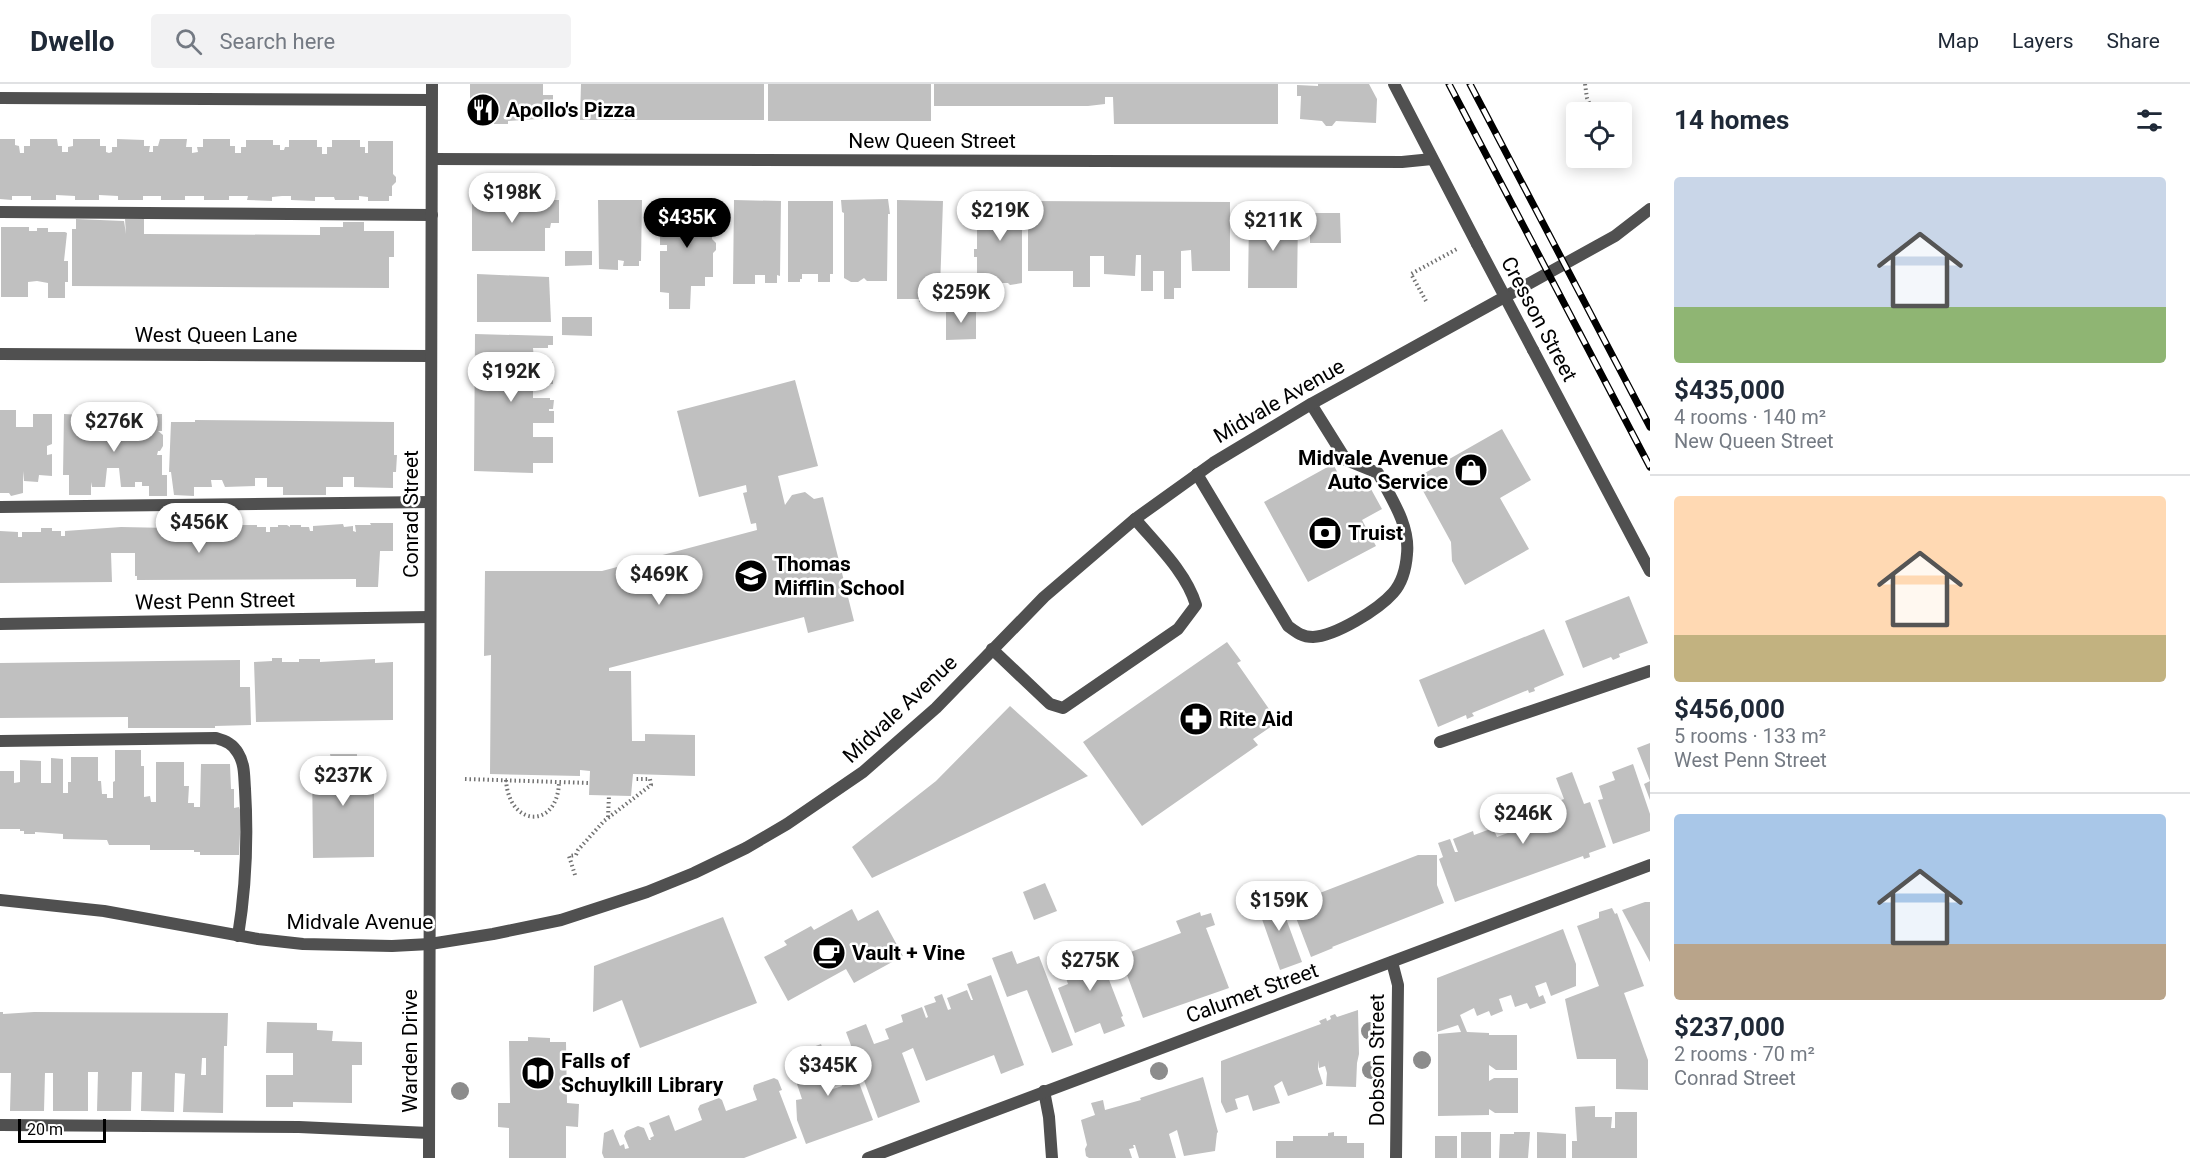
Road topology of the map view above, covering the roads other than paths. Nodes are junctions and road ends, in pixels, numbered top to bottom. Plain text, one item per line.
1 (432, 84) edge
2 (1394, 84) edge
3 (0, 98) edge
4 (431, 100) junction
5 (432, 159) junction
6 (1432, 159) junction
7 (1650, 209) edge
8 (0, 212) edge
9 (432, 215) junction
10 (0, 354) edge
11 (431, 356) junction
12 (1311, 404) junction
13 (1197, 474) junction
14 (430, 502) junction
15 (0, 507) edge
16 (1135, 519) junction
17 (1650, 571) edge
18 (430, 617) junction
19 (0, 624) edge
20 (992, 648) junction
21 (1650, 671) edge
22 (0, 741) edge
23 (1440, 742) dead end
24 (1650, 865) edge
25 (0, 900) edge
26 (238, 936) junction
27 (430, 944) junction
28 (1392, 962) junction
29 (1044, 1091) junction
30 (0, 1125) edge
31 (429, 1133) junction
32 (429, 1158) edge
33 (868, 1158) edge
34 (1052, 1158) edge
35 (1396, 1158) edge

1 - 4 street, Conrad Street
2 - 6 street, Cresson Street
3 - 4 street
4 - 5 street, Conrad Street
5 - 6 street, New Queen Street
5 - 9 street, Conrad Street
6 - 17 street, Cresson Street, bridge
7 - 12 street, Midvale Avenue
8 - 9 street
9 - 11 street, Conrad Street
10 - 11 street, West Queen Lane
11 - 14 street, Conrad Street
12 - 13 street, Midvale Avenue
12 - 13 street
13 - 16 street, Midvale Avenue
14 - 15 street
14 - 18 street, Conrad Street
16 - 20 street, Midvale Avenue
16 - 20 street
18 - 19 street, West Penn Street
18 - 27 street, Conrad Street
20 - 27 street, Midvale Avenue
21 - 23 street
22 - 26 street
24 - 28 street, Calumet Street
25 - 26 street, Midvale Avenue
26 - 27 street, Midvale Avenue
27 - 31 street, Warden Drive
28 - 29 street, Calumet Street
28 - 35 street, Dobson Street
29 - 33 street, Calumet Street
29 - 34 street
30 - 31 street
31 - 32 street, Warden Drive

